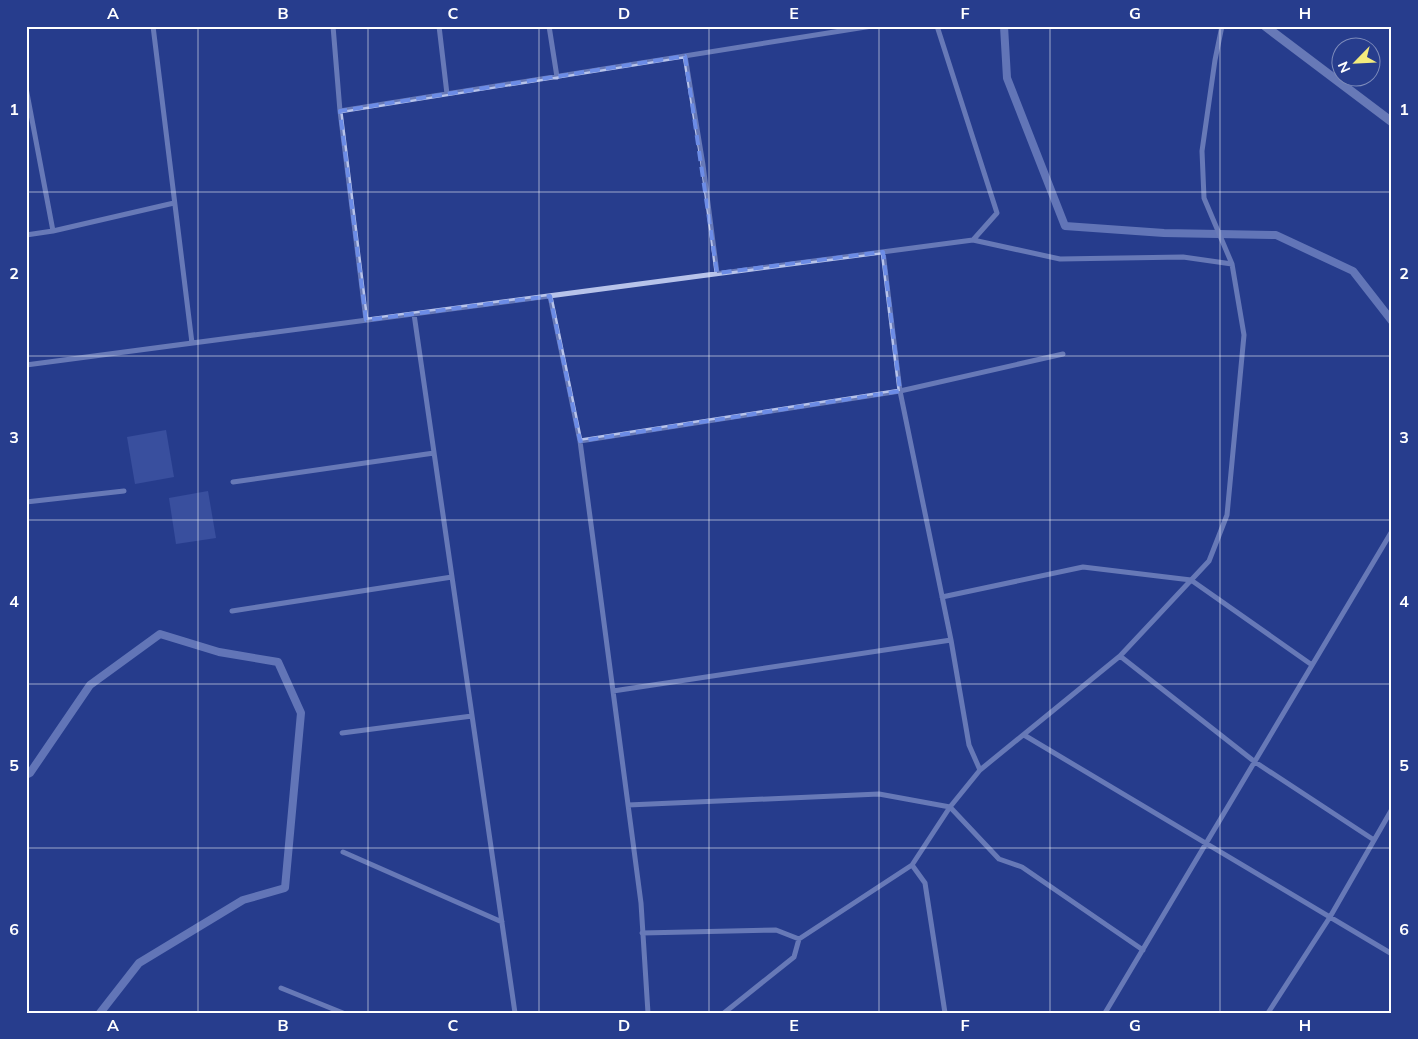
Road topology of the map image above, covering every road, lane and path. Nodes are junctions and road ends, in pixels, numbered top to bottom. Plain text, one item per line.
1 (153, 26) edge
2 (333, 26) edge
3 (439, 26) edge
4 (549, 26) edge
5 (872, 26) edge
6 (936, 26) edge
7 (1222, 26) edge
8 (1265, 26) edge
9 (685, 56) junction
10 (557, 77) junction
11 (26, 88) edge
12 (447, 94) junction
13 (340, 111) junction
14 (1392, 122) edge
15 (174, 203) junction
16 (53, 230) junction
17 (26, 235) edge
18 (973, 240) junction
19 (882, 252) junction
20 (1232, 264) junction
21 (717, 274) junction
22 (550, 296) junction
23 (414, 314) junction
24 (366, 320) junction
25 (192, 343) junction
26 (1063, 354) dead end
27 (26, 365) edge
28 (900, 391) junction
29 (580, 441) junction
30 (434, 454) junction
31 (233, 482) dead end
32 (124, 491) dead end
33 (26, 502) edge
34 (1392, 531) edge
35 (452, 577) junction
36 (1192, 580) junction
37 (942, 597) junction
38 (232, 611) dead end
39 (951, 640) junction
40 (1120, 656) junction
41 (1312, 665) junction
42 (613, 691) junction
43 (472, 716) junction
44 (342, 732) dead end
45 (1024, 735) junction
46 (1255, 762) junction
47 (980, 770) junction
48 (628, 805) junction
49 (950, 807) junction
50 (1392, 809) edge
51 (1374, 840) junction
52 (1207, 843) junction
53 (343, 852) dead end
54 (912, 865) junction
55 (1330, 917) junction
56 (502, 922) junction
57 (642, 933) junction
58 (799, 940) junction
59 (1142, 950) junction
60 (1392, 954) edge
61 (280, 988) dead end
62 (343, 1013) edge
63 (515, 1013) edge
64 (648, 1013) edge
65 (724, 1013) edge
66 (945, 1013) edge
67 (1105, 1013) edge
68 (1268, 1013) edge

1 - 15 street
2 - 13 street
3 - 12 street
4 - 10 street
5 - 9 street
6 - 18 street
7 - 20 street
8 - 14 street
9 - 10 street
9 - 21 street
10 - 12 street
11 - 16 street
12 - 13 street
13 - 24 street
15 - 16 street
15 - 25 street
16 - 17 street
18 - 19 street
18 - 20 street
19 - 21 street
19 - 28 street
20 - 36 street
21 - 22 street
22 - 23 street
22 - 29 street
23 - 24 street
23 - 30 street
24 - 25 street
25 - 27 street
26 - 28 street
28 - 29 street
28 - 37 street
29 - 42 street
30 - 31 street
30 - 35 street
32 - 33 street
34 - 41 street
35 - 38 street
35 - 43 street
36 - 37 street
36 - 40 street
36 - 41 street
37 - 39 street
39 - 42 street
39 - 47 street
40 - 45 street
40 - 46 street
41 - 46 street
42 - 48 street
43 - 44 street
43 - 56 street
45 - 47 street
45 - 52 street
46 - 51 street
46 - 52 street
47 - 49 street
48 - 49 street
48 - 57 street
49 - 54 street
49 - 59 street
50 - 51 street
51 - 55 street
52 - 55 street
52 - 59 street
53 - 56 street
54 - 58 street
54 - 66 street
55 - 60 street
55 - 68 street
56 - 63 street
57 - 58 street
57 - 64 street
58 - 65 street
59 - 67 street
61 - 62 street

